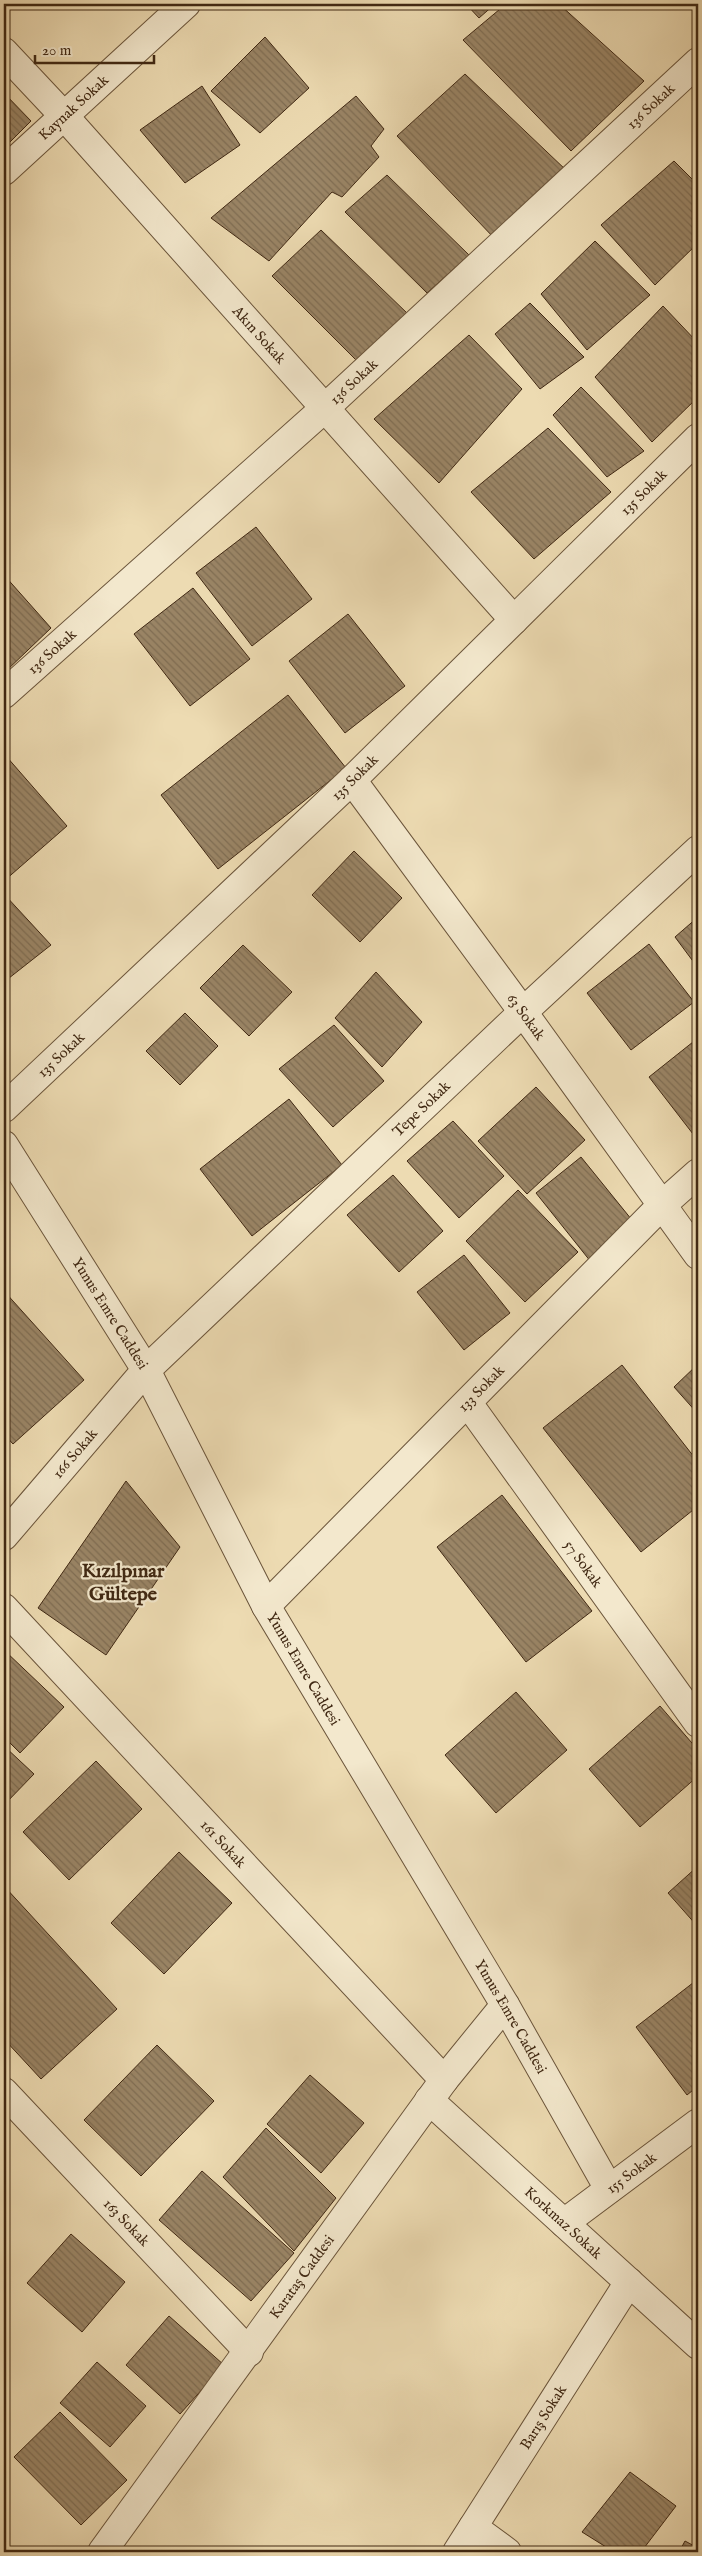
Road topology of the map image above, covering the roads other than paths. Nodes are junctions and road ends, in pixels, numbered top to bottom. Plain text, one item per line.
1 (186, 4) edge
2 (4, 52) edge
3 (698, 62) edge
4 (65, 117) junction
5 (4, 171) edge
6 (325, 408) junction
7 (698, 438) edge
8 (514, 620) junction
9 (4, 694) edge
10 (352, 780) junction
11 (698, 850) edge
12 (523, 1012) junction
13 (4, 1108) edge
14 (4, 1145) edge
15 (698, 1173) edge
16 (662, 1205) junction
17 (698, 1255) edge
18 (146, 1370) junction
19 (468, 1404) junction
20 (4, 1536) edge
21 (266, 1606) junction
22 (4, 1608) edge
23 (698, 1723) edge
24 (504, 2005) junction
25 (436, 2090) junction
26 (4, 2092) edge
27 (698, 2123) edge
28 (609, 2189) junction
29 (564, 2223) junction
30 (629, 2282) junction
31 (698, 2345) edge
32 (249, 2352) junction
33 (473, 2526) junction
34 (102, 2552) edge
35 (457, 2552) edge
36 (507, 2552) edge

1 - 4 street, Kaynak Sokak
2 - 4 street, Akın Sokak
3 - 6 street, 136 Sokak
4 - 5 street, Kaynak Sokak
4 - 6 street, Akın Sokak
6 - 8 street, Akın Sokak
6 - 9 street, 136 Sokak
7 - 8 street, 135 Sokak
8 - 10 street, 135 Sokak
10 - 12 street, 63 Sokak
10 - 13 street, 135 Sokak
11 - 12 street, Tepe Sokak
12 - 16 street, 63 Sokak
12 - 18 street, Tepe Sokak
14 - 18 street, Yunus Emre Caddesi
15 - 16 street, 133 Sokak
16 - 17 street, 63 Sokak
16 - 19 street, 133 Sokak
18 - 20 street, 166 Sokak
18 - 21 street, Yunus Emre Caddesi
19 - 21 street, 133 Sokak
19 - 23 street, 57 Sokak
21 - 24 street, Yunus Emre Caddesi
22 - 25 street, 161 Sokak
24 - 25 street, Karataş Caddesi
24 - 28 street, Yunus Emre Caddesi
25 - 29 street, Korkmaz Sokak
25 - 32 street, Karataş Caddesi
26 - 32 street, 163 Sokak
27 - 28 street, 155 Sokak
28 - 29 street, 155 Sokak
29 - 30 street, Korkmaz Sokak
30 - 31 street, Korkmaz Sokak
30 - 33 street, Barış Sokak
32 - 34 street, Karataş Caddesi
33 - 35 street, Barış Sokak
33 - 36 street

